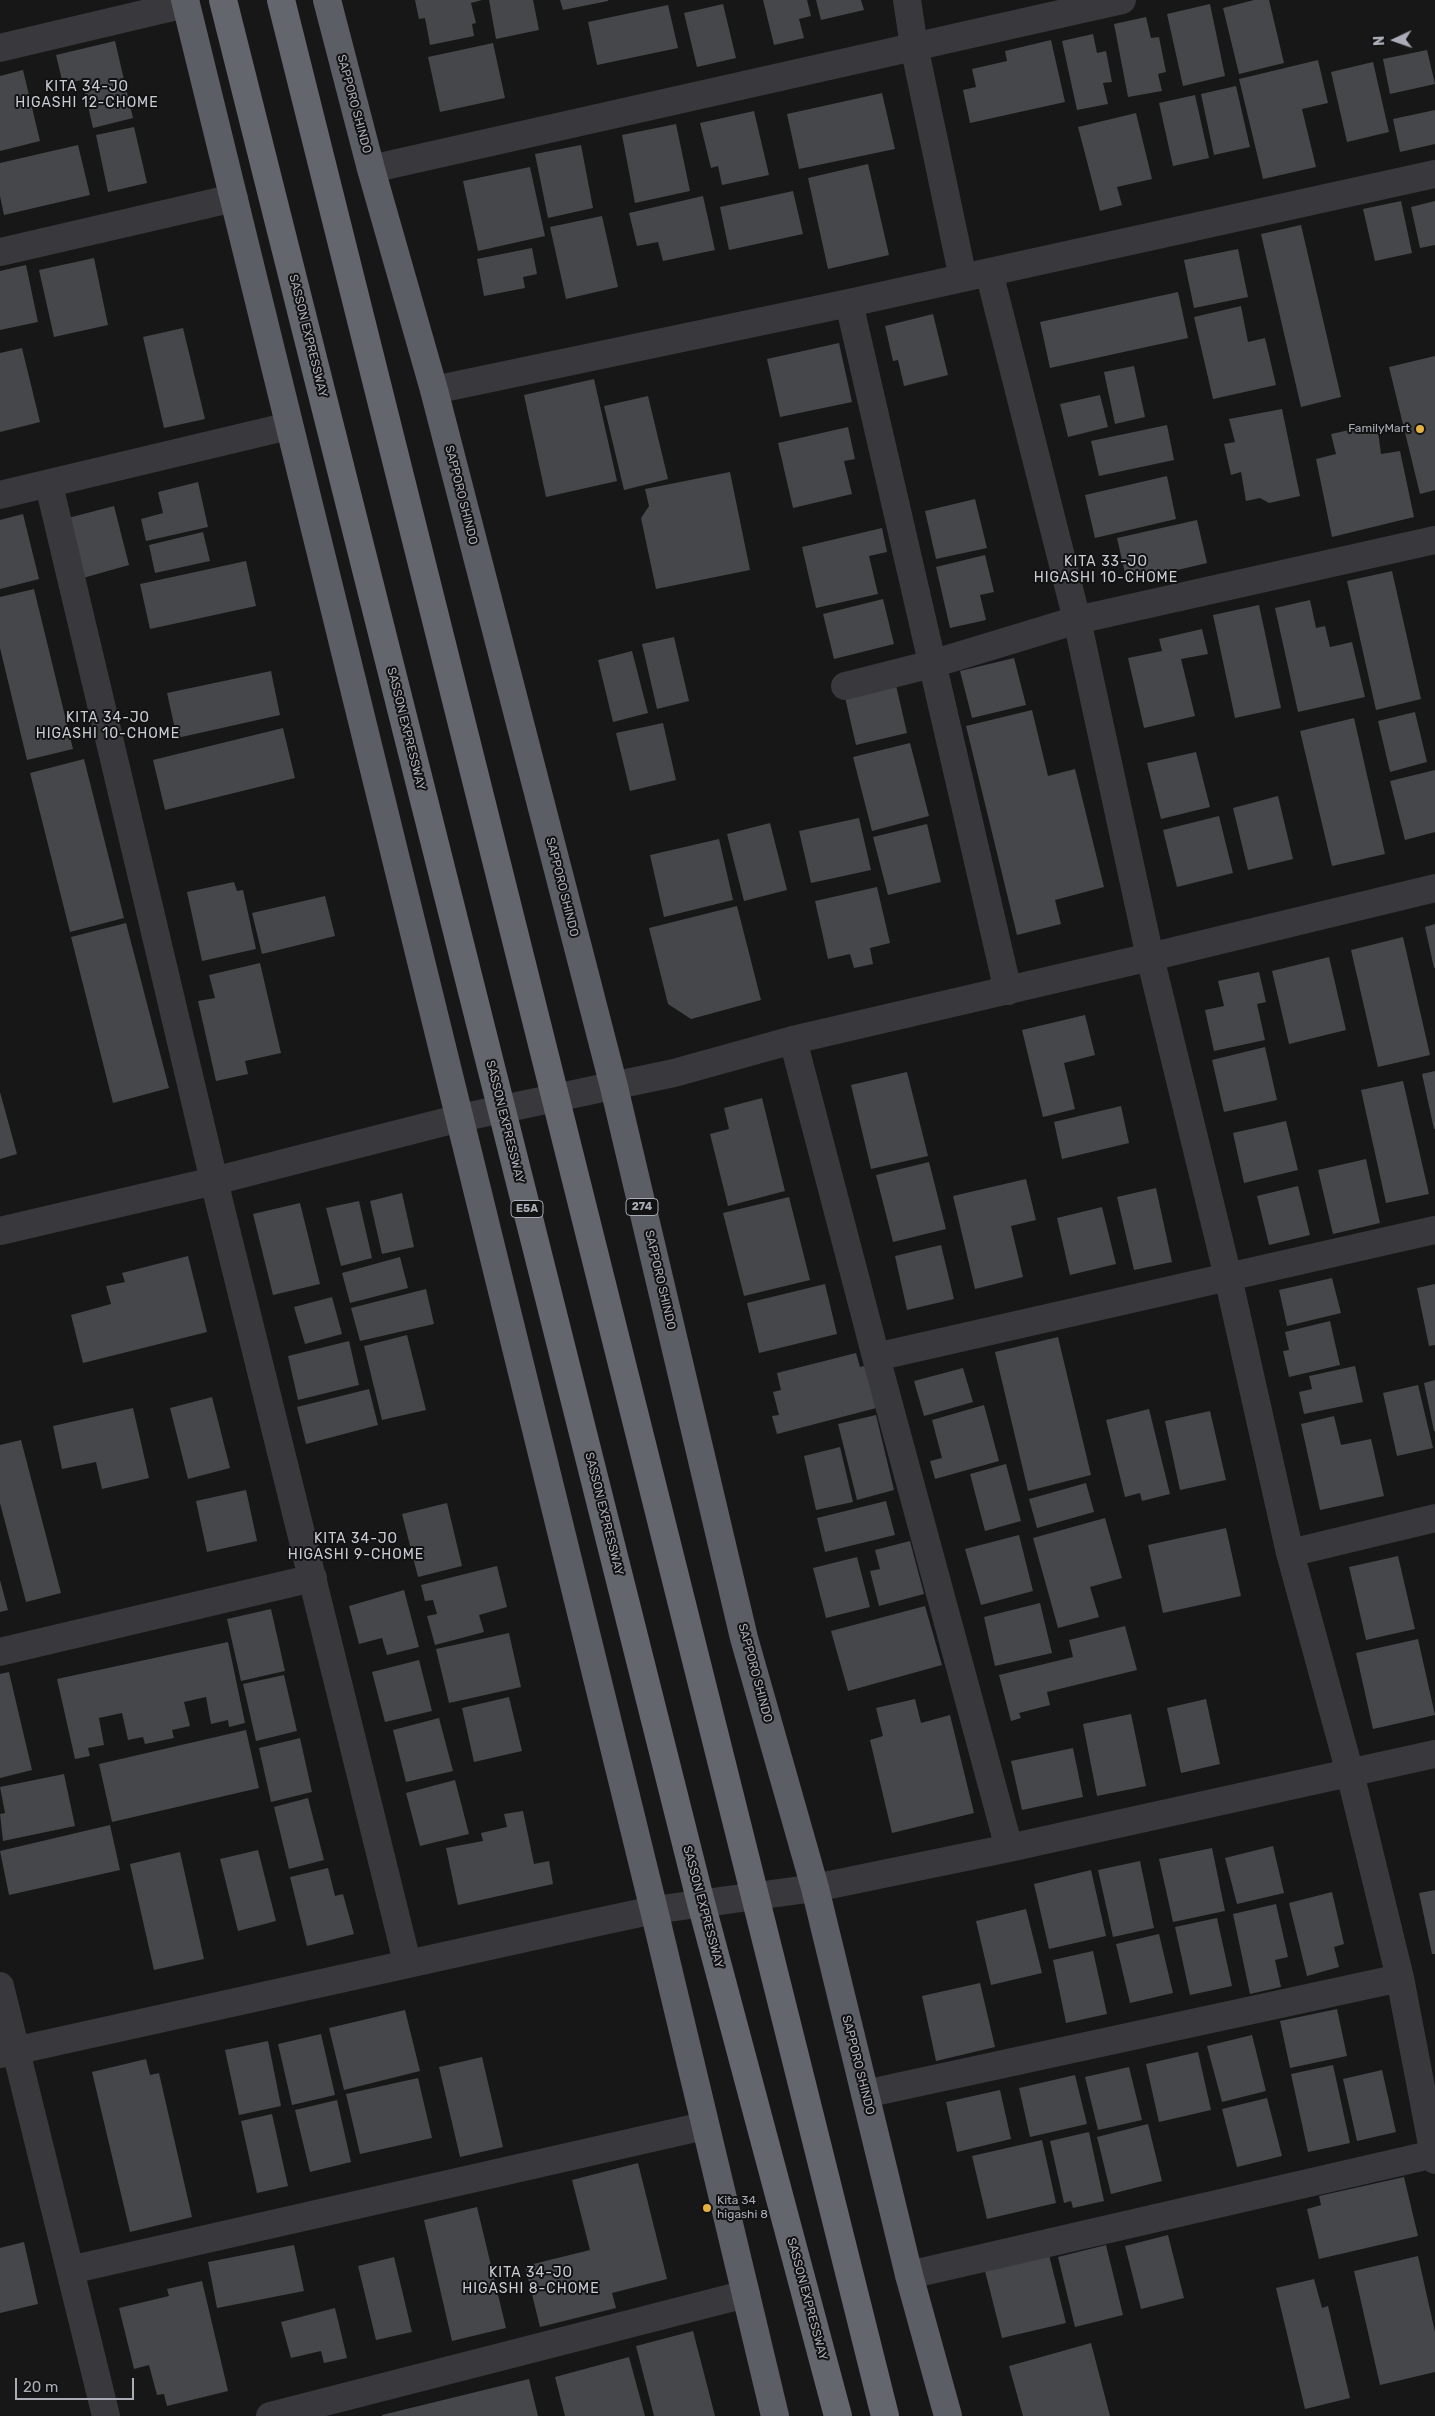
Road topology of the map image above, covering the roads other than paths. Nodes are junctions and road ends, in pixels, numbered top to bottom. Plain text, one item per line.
1 (223, 0) edge
2 (281, 0) edge
3 (327, 0) edge
4 (907, 0) edge
5 (1122, 0) edge
6 (186, 2) edge
7 (914, 46) junction
8 (0, 48) edge
9 (371, 169) junction
10 (1435, 174) edge
11 (234, 198) junction
12 (0, 252) edge
13 (989, 272) junction
14 (963, 278) junction
15 (849, 303) junction
16 (434, 390) junction
17 (289, 426) junction
18 (49, 485) junction
19 (0, 495) edge
20 (1435, 540) edge
21 (1077, 620) junction
22 (932, 664) junction
23 (845, 686) dead end
24 (1435, 888) edge
25 (1150, 957) junction
26 (1008, 991) junction
27 (793, 1040) junction
28 (614, 1087) junction
29 (460, 1118) junction
30 (214, 1181) junction
31 (1435, 1230) edge
32 (0, 1231) edge
33 (1228, 1277) junction
34 (876, 1357) junction
35 (1435, 1518) edge
36 (1290, 1553) junction
37 (313, 1578) junction
38 (0, 1652) edge
39 (1435, 1754) edge
40 (1350, 1773) junction
41 (1009, 1848) junction
42 (814, 1888) junction
43 (654, 1910) junction
44 (407, 1962) junction
45 (1400, 1978) junction
46 (0, 1986) edge
47 (8, 2052) edge
48 (865, 2094) junction
49 (704, 2126) junction
50 (1434, 2157) edge
51 (70, 2270) junction
52 (909, 2275) junction
53 (746, 2294) junction
54 (106, 2416) edge
55 (270, 2416) edge
56 (775, 2416) edge
57 (838, 2416) edge
58 (884, 2416) edge
59 (948, 2416) edge

1 - 57 highway, SASSON EXPRESSWAY / E5A, bridge
2 - 58 highway, bridge
3 - 9 highway, SAPPORO SHINDO / 274
4 - 7 street
5 - 7 street
6 - 8 street
6 - 11 highway
7 - 9 street
7 - 14 street
9 - 16 highway, SAPPORO SHINDO / 274
10 - 13 street
11 - 12 street
11 - 17 highway
13 - 14 street
13 - 21 street
14 - 15 street
15 - 16 street
15 - 22 street
16 - 28 highway, SAPPORO SHINDO / 274
17 - 18 street
17 - 29 highway
18 - 19 street
18 - 30 street
20 - 21 street
21 - 22 street
21 - 25 street
22 - 23 street
22 - 26 street
24 - 25 street
25 - 26 street
25 - 33 street
26 - 27 street
27 - 28 street
27 - 34 street
28 - 29 street
28 - 42 highway, SAPPORO SHINDO / 274
29 - 30 street
29 - 43 highway
30 - 32 street
30 - 37 street
31 - 33 street
33 - 34 street
33 - 36 street
34 - 41 street
35 - 36 street
36 - 40 street
37 - 38 street
37 - 44 street
39 - 40 street
40 - 41 street
40 - 45 street
41 - 42 street
42 - 43 street
42 - 48 highway, SAPPORO SHINDO / 274
43 - 44 street
43 - 49 highway
44 - 47 street
45 - 48 street
45 - 50 street
46 - 47 street
47 - 51 street
48 - 52 highway, SAPPORO SHINDO / 274
49 - 51 street
49 - 53 highway
50 - 52 street
51 - 54 street
52 - 59 highway, SAPPORO SHINDO / 274
53 - 55 street
53 - 56 highway

